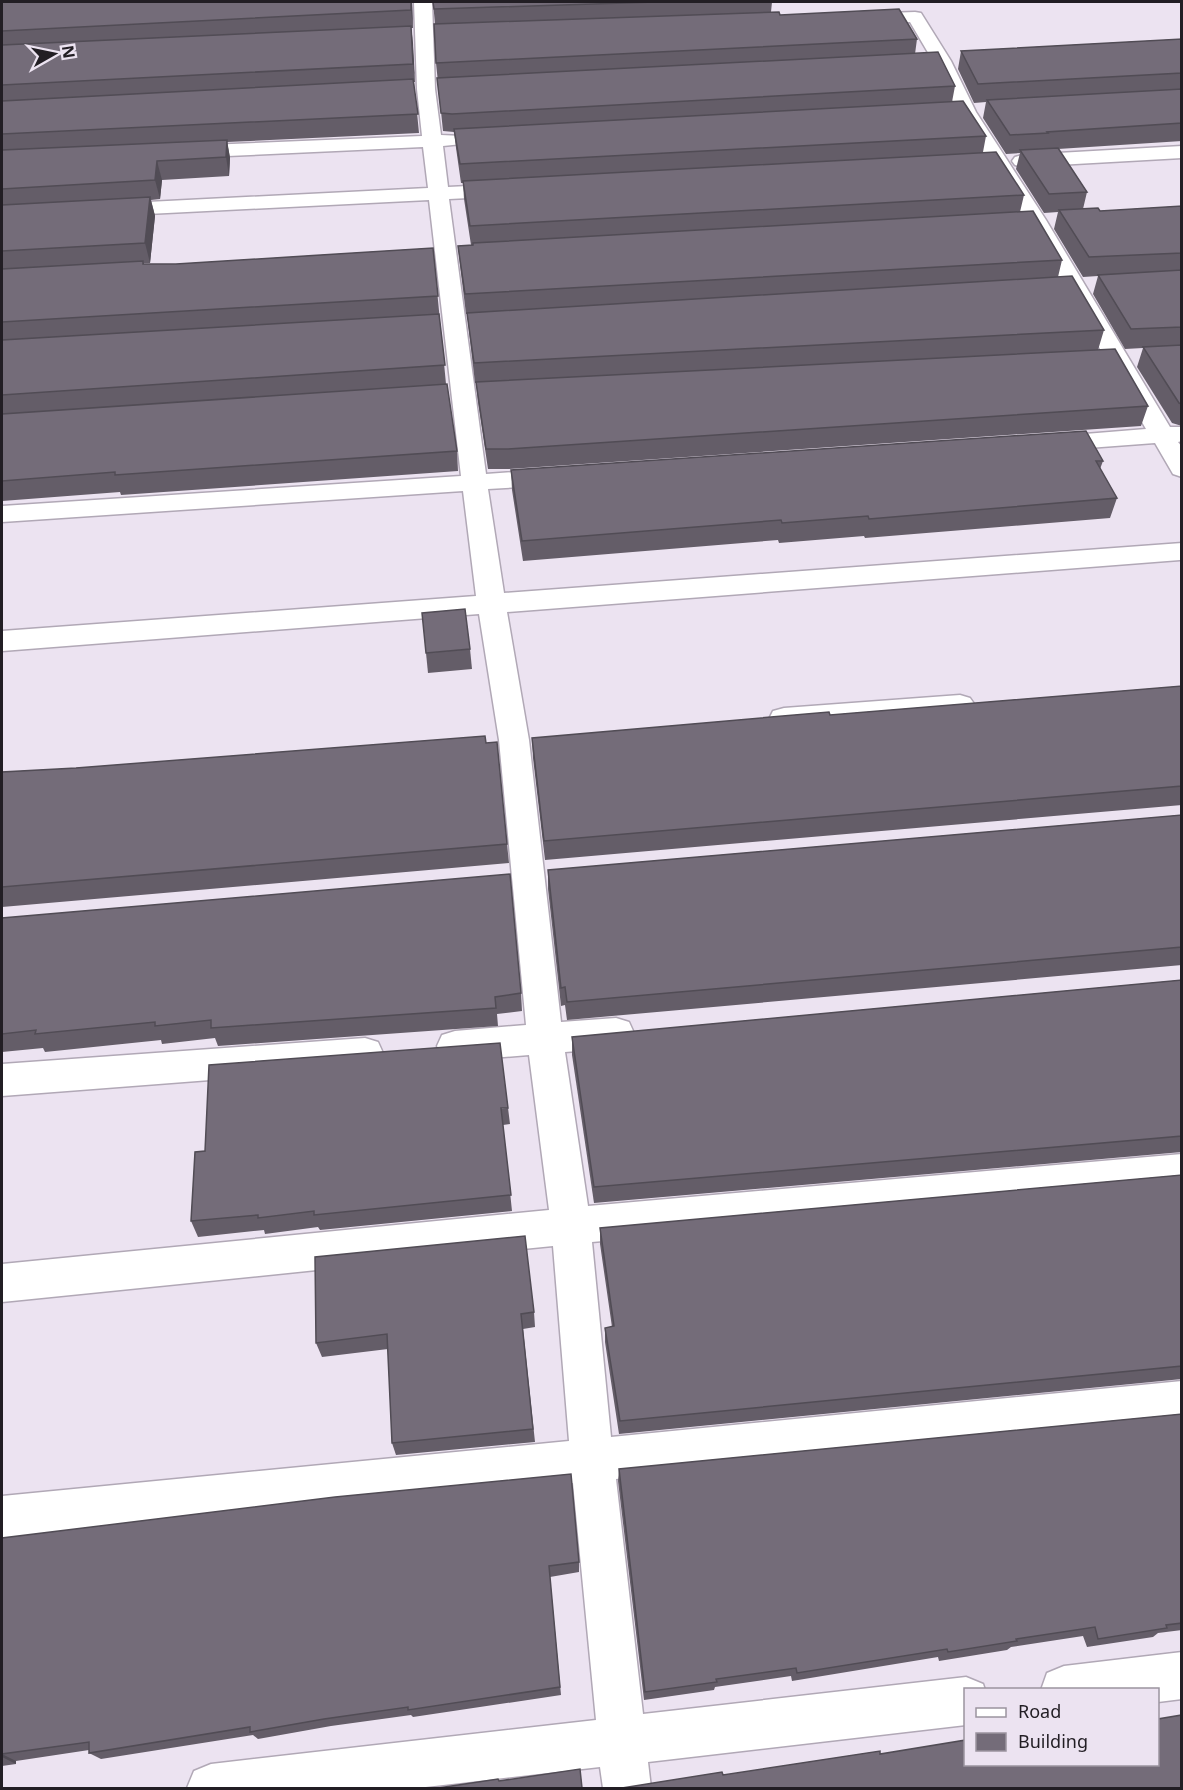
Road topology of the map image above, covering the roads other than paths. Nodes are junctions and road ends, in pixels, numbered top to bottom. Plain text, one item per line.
1 (423, 2) edge
2 (845, 19) edge
3 (966, 60) edge
4 (942, 61) junction
5 (919, 63) edge
6 (991, 111) edge
7 (967, 112) junction
8 (944, 113) edge
9 (468, 139) edge
10 (433, 141) junction
11 (1182, 152) edge
12 (169, 153) edge
13 (1001, 162) junction
14 (977, 164) edge
15 (523, 189) edge
16 (439, 193) junction
17 (84, 212) edge
18 (1059, 219) edge
19 (1036, 220) junction
20 (1013, 221) edge
21 (1098, 285) edge
22 (1074, 286) junction
23 (1050, 287) edge
24 (1129, 358) junction
25 (1088, 361) edge
26 (1172, 435) edge
27 (1024, 445) edge
28 (1182, 469) edge
29 (581, 476) edge
30 (473, 483) junction
31 (2, 514) edge
32 (1181, 548) edge
33 (491, 602) junction
34 (2, 640) edge
35 (991, 702) edge
36 (752, 721) edge
37 (541, 875) junction
38 (494, 879) edge
39 (651, 1030) edge
40 (545, 1040) junction
41 (427, 1048) edge
42 (392, 1051) edge
43 (2, 1080) edge
44 (1182, 1171) edge
45 (571, 1226) junction
46 (2, 1283) edge
47 (1182, 1402) edge
48 (592, 1462) junction
49 (2, 1518) edge
50 (1182, 1675) edge
51 (1072, 1688) edge
52 (964, 1701) edge
53 (622, 1743) junction
54 (211, 1788) edge
55 (627, 1788) edge

1 - 10 street
2 - 4 street
3 - 4 street
4 - 5 street
4 - 7 street
6 - 7 street
7 - 8 street
7 - 13 street
9 - 10 street
10 - 12 street
10 - 16 street
11 - 13 street
13 - 14 street
13 - 19 street
15 - 16 street
16 - 17 street
16 - 30 street
18 - 19 street
19 - 20 street
19 - 22 street
21 - 22 street
22 - 23 street
22 - 24 street
24 - 25 street
24 - 26 street
26 - 27 street
26 - 28 street
29 - 30 street
30 - 31 street
30 - 33 street
32 - 33 street
33 - 34 street
33 - 37 street
35 - 36 street
37 - 38 street
37 - 40 street
39 - 40 street
40 - 41 street
40 - 45 street
42 - 43 street
44 - 45 street
45 - 46 street
45 - 48 street
47 - 48 street
48 - 49 street
48 - 53 street
50 - 51 street
52 - 53 street
53 - 54 street
53 - 55 street

